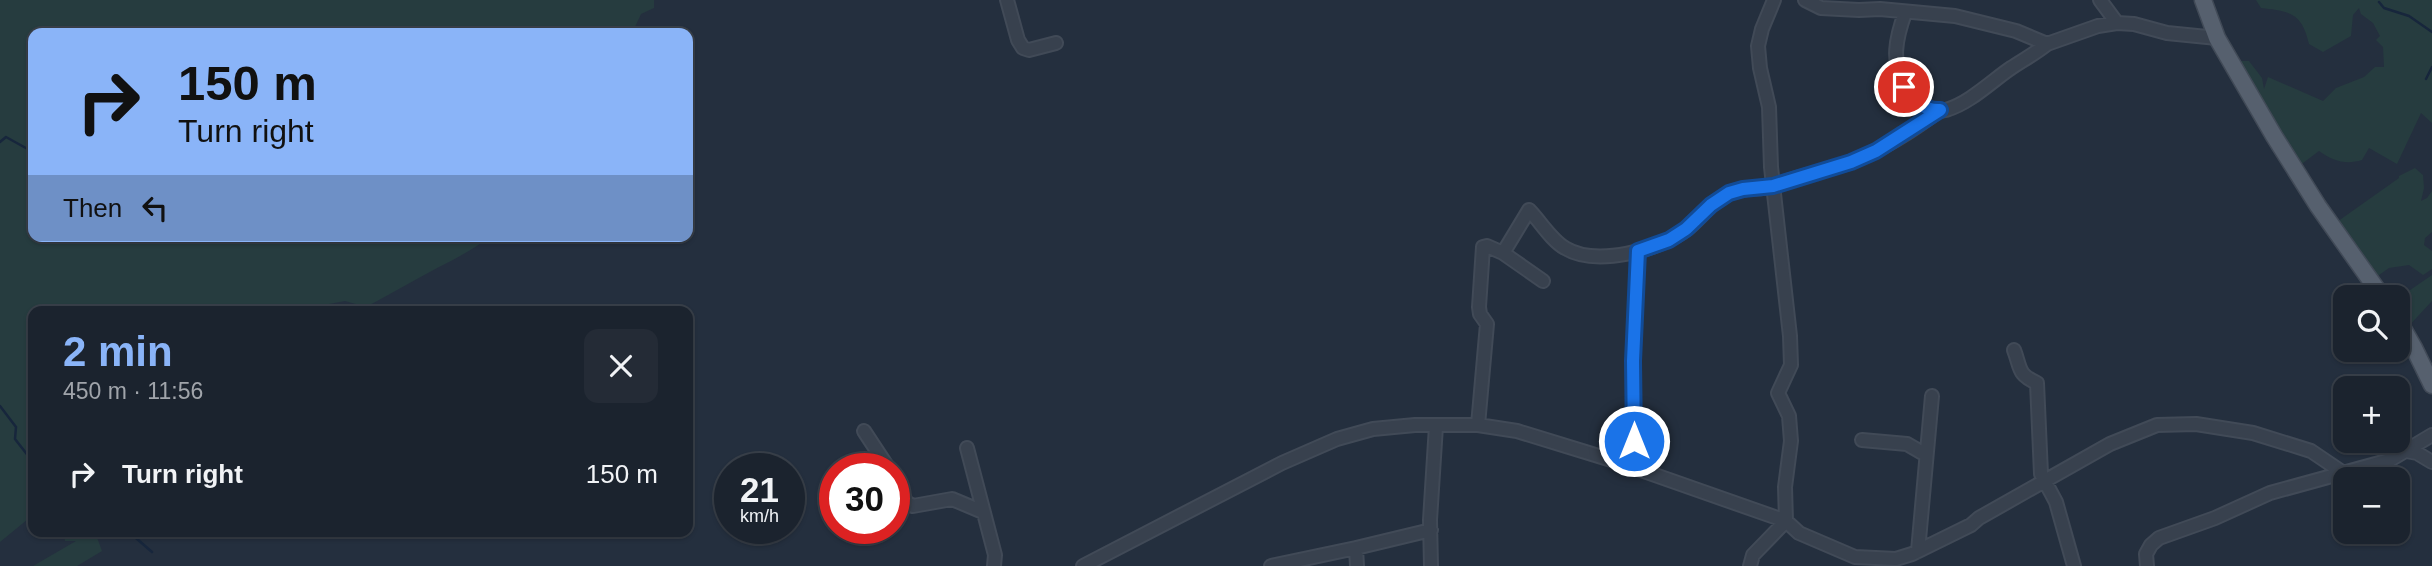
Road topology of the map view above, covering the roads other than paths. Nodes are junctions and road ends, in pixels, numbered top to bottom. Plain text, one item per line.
1 (1007, 0) edge
2 (1774, 0) edge
3 (1805, 0) edge
4 (2099, 0) edge
5 (2203, 0) edge
6 (1905, 13) junction
7 (2117, 23) junction
8 (2217, 38) junction
9 (1056, 43) dead end
10 (2048, 44) junction
11 (1940, 110) junction
12 (1773, 186) junction
13 (1638, 251) junction
14 (1503, 253) junction
15 (1543, 281) dead end
16 (2374, 285) edge
17 (2410, 341) edge
18 (2014, 350) dead end
19 (2432, 385) edge
20 (1932, 396) dead end
21 (1478, 425) junction
22 (1436, 426) junction
23 (864, 431) dead end
24 (2432, 435) edge
25 (1862, 440) dead end
26 (2432, 443) edge
27 (967, 447) dead end
28 (2410, 448) edge
29 (2410, 450) edge
30 (2410, 452) edge
31 (878, 453) edge
32 (2402, 453) edge
33 (1926, 455) junction
34 (2432, 462) edge
35 (2334, 467) edge
36 (2365, 467) edge
37 (1634, 468) junction
38 (2333, 475) edge
39 (2047, 481) junction
40 (910, 504) edge
41 (983, 512) junction
42 (1786, 521) junction
43 (1430, 530) junction
44 (1356, 548) junction
45 (1918, 551) junction
46 (1861, 561) edge
47 (995, 566) edge
48 (1083, 566) edge
49 (1271, 566) edge
50 (1357, 566) edge
51 (1431, 566) edge
52 (1750, 566) edge
53 (2074, 566) edge
54 (2147, 566) edge

1 - 9 street
2 - 12 street
3 - 6 street
4 - 7 street
5 - 8 main road
6 - 10 street
6 - 11 street
7 - 8 street
7 - 10 street
8 - 16 main road
10 - 11 street
11 - 12 street
12 - 13 street
12 - 42 street
13 - 14 street
13 - 37 street
14 - 15 street
14 - 21 street
17 - 19 main road
18 - 39 street
20 - 33 street
21 - 22 street
21 - 37 street
22 - 43 street
22 - 48 street
23 - 31 street
24 - 28 street
25 - 33 street
26 - 29 street
27 - 41 street
30 - 34 street
32 - 36 street
33 - 45 street
35 - 39 street
37 - 42 street
38 - 54 street
39 - 45 street
39 - 53 street
40 - 41 street
41 - 47 street
42 - 46 street
42 - 52 street
43 - 44 street
43 - 51 street
44 - 49 street
44 - 50 street
45 - 46 street

